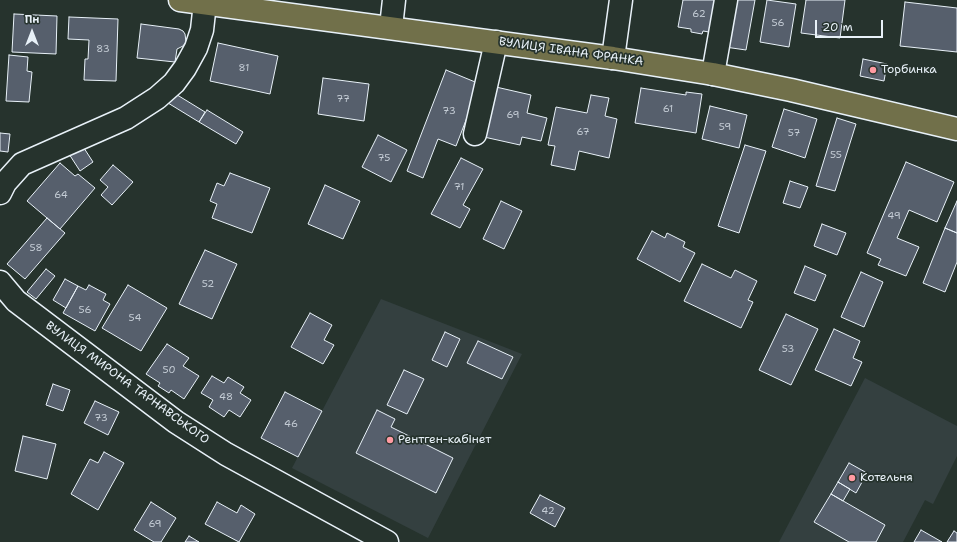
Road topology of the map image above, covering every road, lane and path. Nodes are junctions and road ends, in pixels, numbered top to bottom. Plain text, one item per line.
1 (180, 0) edge
2 (394, 0) edge
3 (621, 0) edge
4 (726, 0) edge
5 (205, 3) junction
6 (390, 27) junction
7 (496, 42) junction
8 (613, 58) junction
9 (713, 74) junction
10 (957, 130) edge
11 (475, 134) dead end
12 (0, 193) edge
13 (0, 282) edge
14 (8, 305) edge
15 (387, 542) edge

1 - 5 main road, ВУЛИЦЯ ІВАНА ФРАНКА
2 - 6 street
3 - 8 street
4 - 9 street
5 - 6 main road, ВУЛИЦЯ ІВАНА ФРАНКА
5 - 12 street
6 - 7 main road, ВУЛИЦЯ ІВАНА ФРАНКА
7 - 8 main road, ВУЛИЦЯ ІВАНА ФРАНКА
7 - 11 street
8 - 9 main road, ВУЛИЦЯ ІВАНА ФРАНКА
9 - 10 main road, ВУЛИЦЯ ІВАНА ФРАНКА
13 - 14 street, ВУЛИЦЯ МИРОНА ТАРНАВСЬКОГО
14 - 15 street, ВУЛИЦЯ МИРОНА ТАРНАВСЬКОГО

